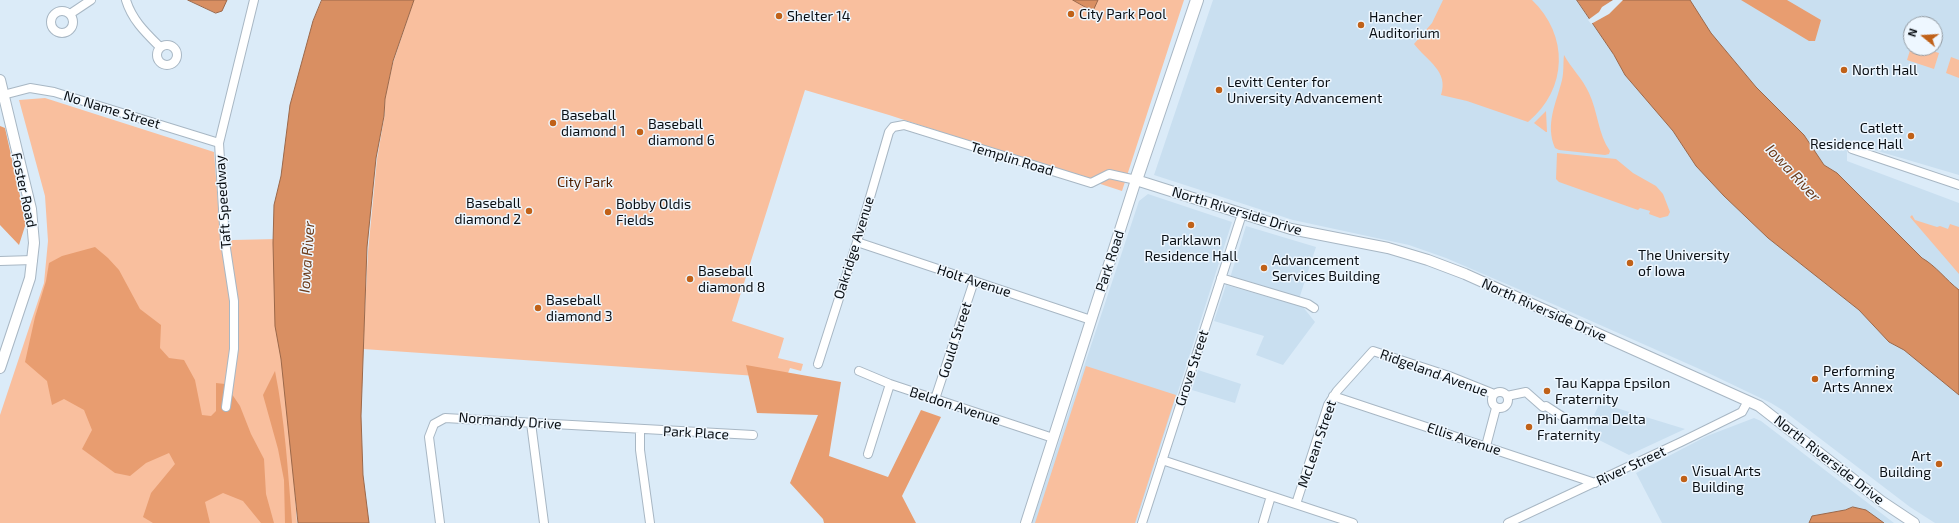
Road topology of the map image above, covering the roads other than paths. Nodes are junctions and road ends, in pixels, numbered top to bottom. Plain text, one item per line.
1 (91, 0) edge
2 (126, 0) edge
3 (254, 0) edge
4 (1197, 0) edge
5 (70, 14) dead end
6 (160, 47) dead end
7 (0, 80) edge
8 (3, 95) junction
9 (889, 132) joint
10 (219, 143) junction
11 (1852, 149) dead end
12 (1136, 180) junction
13 (1959, 185) edge
14 (1242, 214) junction
15 (857, 242) junction
16 (33, 260) junction
17 (0, 261) edge
18 (1221, 278) junction
19 (974, 281) junction
20 (1314, 308) dead end
21 (1091, 320) junction
22 (1374, 351) joint
23 (818, 364) dead end
24 (0, 368) edge
25 (859, 371) dead end
26 (890, 384) junction
27 (1494, 394) junction
28 (1333, 396) junction
29 (1507, 396) junction
30 (935, 399) junction
31 (1748, 401) junction
32 (226, 407) dead end
33 (1496, 408) junction
34 (1566, 419) dead end
35 (531, 423) junction
36 (640, 430) junction
37 (753, 435) dead end
38 (1053, 438) junction
39 (1486, 446) junction
40 (868, 454) dead end
41 (1162, 460) junction
42 (1595, 482) junction
43 (1271, 496) junction
44 (1296, 504) junction
45 (440, 523) edge
46 (544, 523) edge
47 (650, 523) edge
48 (1026, 523) edge
49 (1142, 523) edge
50 (1263, 523) edge
51 (1353, 523) edge
52 (1508, 523) edge
53 (1914, 523) edge

1 - 5 street
2 - 6 street
3 - 10 street, Taft Speedway
4 - 12 main road, Park Road
7 - 8 street, Foster Road
8 - 10 street, No Name Street
8 - 16 street, Foster Road
9 - 12 street, Templin Road
9 - 15 street, Oakridge Avenue
10 - 32 street, Taft Speedway
11 - 13 street
12 - 14 street, North Riverside Drive
12 - 21 street, Park Road
14 - 18 street, Grove Street
14 - 31 street, North Riverside Drive
15 - 19 street, Holt Avenue
15 - 23 street, Oakridge Avenue
16 - 17 street
16 - 24 street, Foster Road
18 - 20 street
18 - 41 street, Grove Street
19 - 21 street, Holt Avenue
19 - 30 street, Gould Street
21 - 38 street, Park Road
22 - 27 street, Ridgeland Avenue
22 - 28 street, McLean Street
25 - 26 street, Beldon Avenue
26 - 30 street, Beldon Avenue
26 - 40 street
27 - 29 street, Ridgeland Avenue
27 - 33 street, Ridgeland Avenue
28 - 39 street, Ellis Avenue
28 - 44 street, McLean Street
29 - 33 street, Ridgeland Avenue
29 - 34 street, Ridgeland Avenue
30 - 38 street, Beldon Avenue
31 - 42 street, River Street
31 - 53 street, North Riverside Drive
33 - 39 street
35 - 36 street, Normandy Drive
35 - 45 street, Normandy Drive
35 - 46 street
36 - 37 street, Park Place
36 - 47 street
38 - 48 street, Park Road
39 - 42 street, Ellis Avenue
41 - 43 street
41 - 49 street, Grove Street
42 - 52 street, River Street
43 - 44 street
43 - 50 street
44 - 51 street

